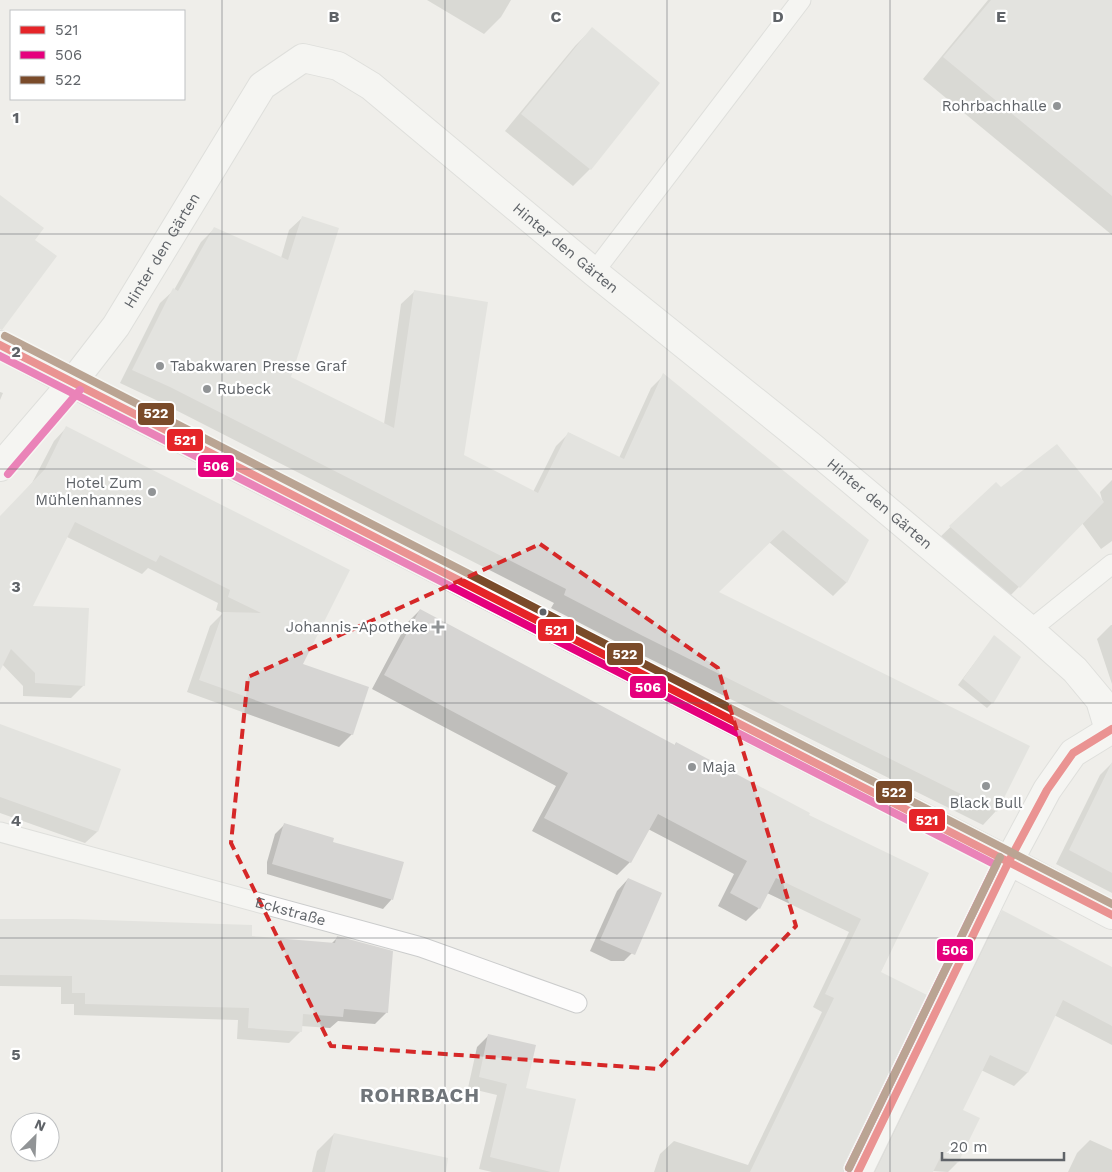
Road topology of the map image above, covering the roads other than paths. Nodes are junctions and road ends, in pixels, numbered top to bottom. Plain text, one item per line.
1 (801, 0) edge
2 (594, 272) junction
3 (0, 345) edge
4 (72, 383) junction
5 (0, 466) edge
6 (1112, 564) edge
7 (1030, 630) junction
8 (1110, 729) edge
9 (0, 832) edge
10 (1008, 861) junction
11 (1112, 915) edge
12 (576, 1003) dead end
13 (858, 1172) edge

1 - 2 lane
2 - 4 street, Hinter den Gärten
2 - 7 street, Hinter den Gärten
3 - 4 street
4 - 5 street
4 - 10 street
6 - 7 lane
7 - 8 street, Hinter den Gärten
8 - 10 street
9 - 12 lane, Eckstraße
10 - 11 street
10 - 13 street

